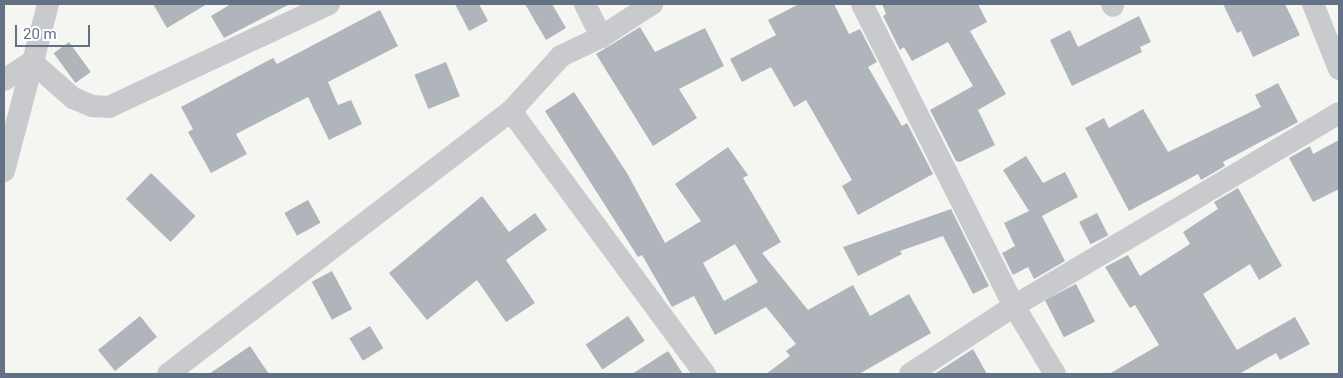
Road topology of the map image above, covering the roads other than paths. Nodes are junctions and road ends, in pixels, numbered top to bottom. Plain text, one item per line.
1 (48, 4) edge
2 (329, 4) edge
3 (585, 4) edge
4 (652, 4) edge
5 (862, 4) edge
6 (1313, 4) edge
7 (601, 37) junction
8 (32, 62) junction
9 (1339, 69) edge
10 (4, 80) edge
11 (510, 111) junction
12 (1339, 113) edge
13 (4, 171) edge
14 (1014, 306) junction
15 (178, 371) edge
16 (705, 374) edge
17 (910, 374) edge
18 (1055, 374) edge

1 - 8 street
2 - 8 street
3 - 7 street
4 - 7 street
5 - 14 street
6 - 9 street
7 - 11 street
8 - 10 street
8 - 13 street
11 - 15 street
11 - 16 street
12 - 14 street
14 - 17 street
14 - 18 street

